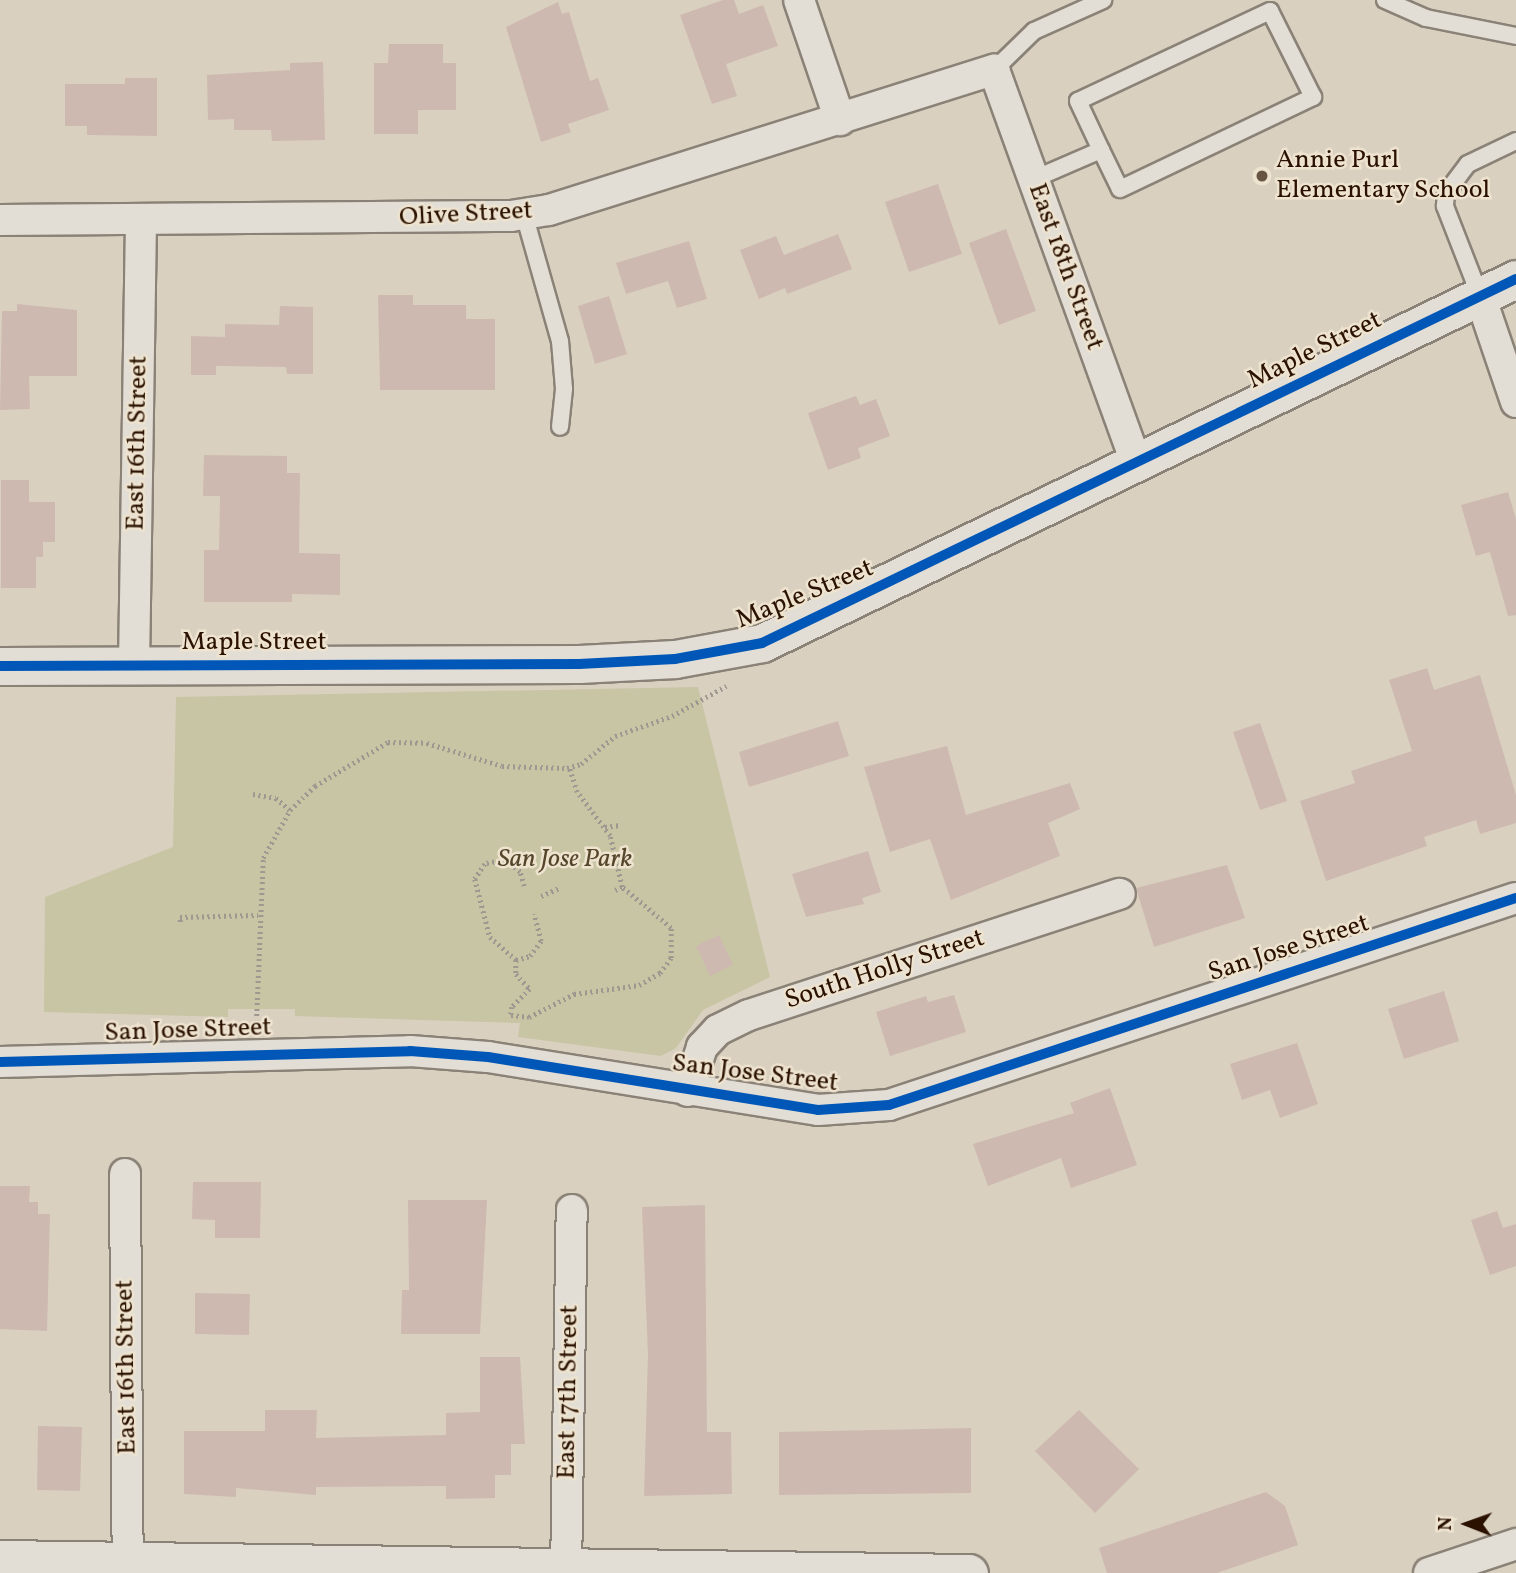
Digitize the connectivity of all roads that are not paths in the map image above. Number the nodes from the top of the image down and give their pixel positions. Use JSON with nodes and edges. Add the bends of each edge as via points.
{"nodes":[{"id":1,"x":799,"y":0,"type":"edge"},
{"id":2,"x":1103,"y":0,"type":"edge"},
{"id":3,"x":1385,"y":0,"type":"edge"},
{"id":4,"x":1516,"y":36,"type":"edge"},
{"id":5,"x":994,"y":70,"type":"junction"},
{"id":6,"x":840,"y":120,"type":"junction"},
{"id":7,"x":1516,"y":141,"type":"edge"},
{"id":8,"x":1101,"y":150,"type":"junction"},
{"id":9,"x":1034,"y":179,"type":"junction"},
{"id":10,"x":524,"y":214,"type":"junction"},
{"id":11,"x":0,"y":220,"type":"edge"},
{"id":12,"x":141,"y":220,"type":"junction"},
{"id":13,"x":1516,"y":279,"type":"edge"},
{"id":14,"x":1480,"y":296,"type":"junction"},
{"id":15,"x":1516,"y":402,"type":"edge"},
{"id":16,"x":560,"y":427,"type":"dead end"},
{"id":17,"x":1136,"y":463,"type":"junction"},
{"id":18,"x":0,"y":666,"type":"edge"},
{"id":19,"x":134,"y":666,"type":"junction"},
{"id":20,"x":1120,"y":894,"type":"dead end"},
{"id":21,"x":1516,"y":898,"type":"edge"},
{"id":22,"x":0,"y":1062,"type":"edge"},
{"id":23,"x":688,"y":1091,"type":"junction"},
{"id":24,"x":125,"y":1174,"type":"dead end"},
{"id":25,"x":572,"y":1210,"type":"dead end"},
{"id":26,"x":1516,"y":1544,"type":"edge"},
{"id":27,"x":0,"y":1559,"type":"edge"},
{"id":28,"x":129,"y":1567,"type":"edge"},
{"id":29,"x":566,"y":1570,"type":"edge"},
{"id":30,"x":969,"y":1573,"type":"edge"},
{"id":31,"x":1429,"y":1573,"type":"edge"}],
"edges":[{"from":1,"to":6,"type":"street"},
{"from":2,"to":5,"type":"lane","via":[[1034,31]]},
{"from":3,"to":4,"type":"lane","via":[[1426,18]]},
{"from":5,"to":6,"type":"street","name":"Olive Street"},
{"from":5,"to":9,"type":"street","name":"East 18th Street"},
{"from":6,"to":10,"type":"street","name":"Olive Street"},
{"from":7,"to":14,"type":"lane","via":[[1468,164],[1446,193],[1445,206]]},
{"from":8,"to":8,"type":"lane","via":[[1119,189],[1313,97],[1270,11],[1078,101]]},
{"from":8,"to":9,"type":"lane"},
{"from":9,"to":17,"type":"street","name":"East 18th Street"},
{"from":10,"to":12,"type":"street","name":"Olive Street"},
{"from":10,"to":16,"type":"lane","via":[[560,341],[564,389]]},
{"from":11,"to":12,"type":"street","name":"Olive Street"},
{"from":12,"to":19,"type":"street","name":"East 16th Street"},
{"from":13,"to":14,"type":"street","name":"Maple Street"},
{"from":14,"to":15,"type":"street"},
{"from":14,"to":17,"type":"street","name":"Maple Street"},
{"from":17,"to":19,"type":"street","name":"Maple Street","via":[[762,643],[675,659],[579,664]]},
{"from":18,"to":19,"type":"street","name":"Maple Street"},
{"from":20,"to":23,"type":"street","name":"South Holly Street","via":[[749,1015],[718,1030],[702,1047]]},
{"from":21,"to":23,"type":"street","name":"San Jose Street","via":[[889,1105],[818,1111]]},
{"from":22,"to":23,"type":"street","name":"San Jose Street","via":[[256,1052],[488,1057]]},
{"from":24,"to":28,"type":"street","name":"East 16th Street"},
{"from":25,"to":29,"type":"street","name":"East 17th Street"},
{"from":26,"to":31,"type":"street"},
{"from":27,"to":28,"type":"street"},
{"from":28,"to":29,"type":"street"},
{"from":29,"to":30,"type":"street"}]}
